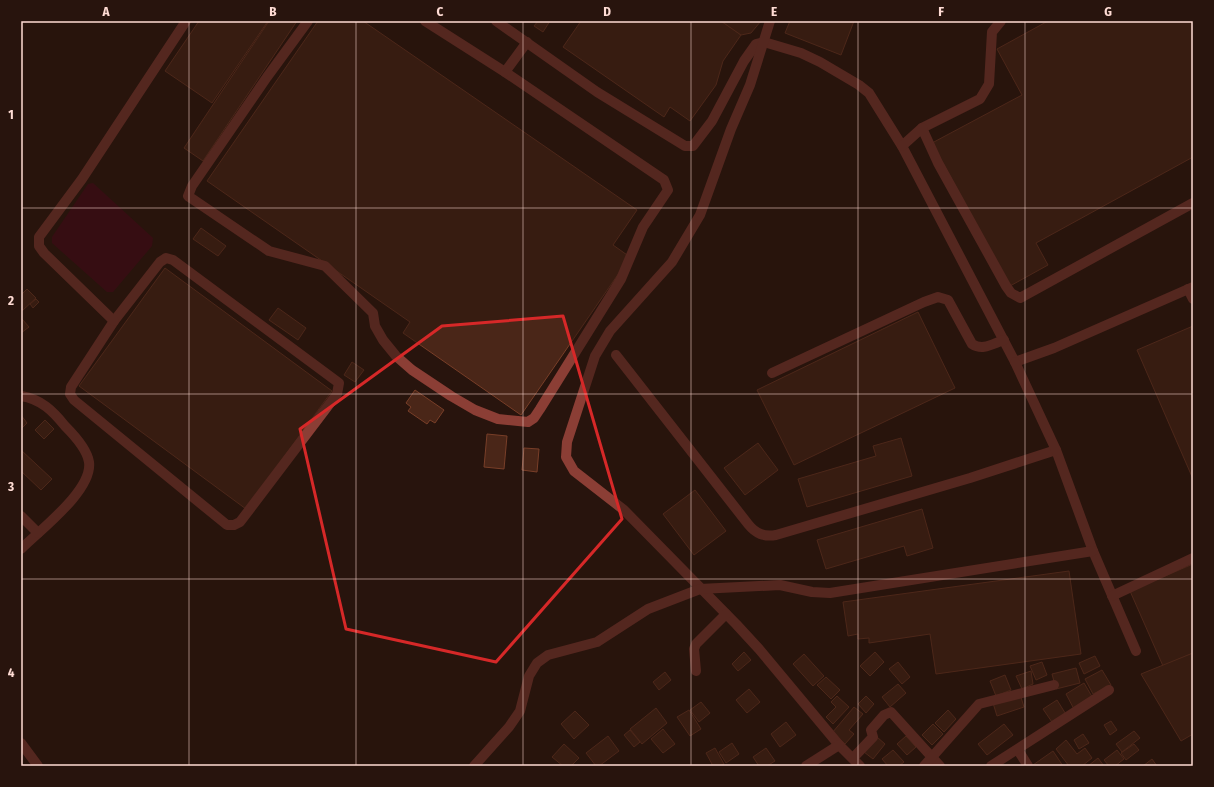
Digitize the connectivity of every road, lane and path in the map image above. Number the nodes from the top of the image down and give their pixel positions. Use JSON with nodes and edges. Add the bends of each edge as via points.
{"nodes":[{"id":1,"x":186,"y":21,"type":"edge"},
{"id":2,"x":308,"y":21,"type":"edge"},
{"id":3,"x":425,"y":21,"type":"edge"},
{"id":4,"x":496,"y":21,"type":"edge"},
{"id":5,"x":770,"y":21,"type":"edge"},
{"id":6,"x":1001,"y":21,"type":"edge"},
{"id":7,"x":527,"y":42,"type":"junction"},
{"id":8,"x":764,"y":42,"type":"junction"},
{"id":9,"x":505,"y":72,"type":"junction"},
{"id":10,"x":922,"y":128,"type":"junction"},
{"id":11,"x":902,"y":146,"type":"junction"},
{"id":12,"x":1193,"y":203,"type":"edge"},
{"id":13,"x":1191,"y":288,"type":"edge"},
{"id":14,"x":1193,"y":299,"type":"edge"},
{"id":15,"x":114,"y":321,"type":"junction"},
{"id":16,"x":1004,"y":340,"type":"junction"},
{"id":17,"x":616,"y":355,"type":"dead end"},
{"id":18,"x":1015,"y":362,"type":"junction"},
{"id":19,"x":772,"y":373,"type":"dead end"},
{"id":20,"x":21,"y":396,"type":"edge"},
{"id":21,"x":1056,"y":450,"type":"junction"},
{"id":22,"x":21,"y":516,"type":"edge"},
{"id":23,"x":38,"y":533,"type":"junction"},
{"id":24,"x":21,"y":549,"type":"edge"},
{"id":25,"x":1093,"y":551,"type":"junction"},
{"id":26,"x":1193,"y":558,"type":"edge"},
{"id":27,"x":700,"y":590,"type":"junction"},
{"id":28,"x":1112,"y":596,"type":"junction"},
{"id":29,"x":726,"y":614,"type":"junction"},
{"id":30,"x":1136,"y":652,"type":"dead end"},
{"id":31,"x":696,"y":671,"type":"dead end"},
{"id":32,"x":1054,"y":685,"type":"dead end"},
{"id":33,"x":1110,"y":690,"type":"dead end"},
{"id":34,"x":21,"y":743,"type":"edge"},
{"id":35,"x":838,"y":745,"type":"junction"},
{"id":36,"x":1018,"y":750,"type":"junction"},
{"id":37,"x":932,"y":755,"type":"junction"},
{"id":38,"x":853,"y":758,"type":"junction"},
{"id":39,"x":38,"y":766,"type":"edge"},
{"id":40,"x":474,"y":766,"type":"edge"},
{"id":41,"x":806,"y":766,"type":"edge"},
{"id":42,"x":860,"y":766,"type":"edge"},
{"id":43,"x":924,"y":766,"type":"edge"},
{"id":44,"x":940,"y":766,"type":"edge"},
{"id":45,"x":991,"y":766,"type":"edge"},
{"id":46,"x":1028,"y":766,"type":"edge"}],
"edges":[{"from":1,"to":15,"type":"street","via":[[82,179],[38,237],[39,246],[44,253]]},
{"from":2,"to":9,"type":"street","via":[[192,186],[188,196],[268,251],[325,266],[373,313],[375,326],[396,356],[451,396],[475,410],[498,419],[528,422],[534,418],[621,279],[643,227],[668,190],[664,180]]},
{"from":3,"to":9,"type":"street"},
{"from":4,"to":7,"type":"street"},
{"from":5,"to":8,"type":"street"},
{"from":6,"to":10,"type":"street","via":[[992,32],[989,84],[980,99]]},
{"from":7,"to":8,"type":"street","via":[[611,100],[685,146],[693,146],[712,121],[748,54],[756,44]]},
{"from":7,"to":9,"type":"street"},
{"from":8,"to":11,"type":"street","via":[[801,53],[859,85],[869,93]]},
{"from":8,"to":27,"type":"street","via":[[700,215],[672,262],[610,331],[595,356],[566,451],[566,457],[574,471],[624,510]]},
{"from":10,"to":11,"type":"street"},
{"from":10,"to":12,"type":"street","via":[[938,163],[1006,286],[1011,293],[1020,298]]},
{"from":11,"to":16,"type":"street"},
{"from":13,"to":14,"type":"street"},
{"from":13,"to":18,"type":"street","via":[[1054,348]]},
{"from":15,"to":15,"type":"street","via":[[71,387],[70,394],[74,400],[227,525],[234,526],[240,522],[337,394],[340,383],[173,260],[166,258],[160,262]]},
{"from":16,"to":18,"type":"street"},
{"from":16,"to":19,"type":"street","via":[[982,348],[972,344],[948,300],[938,297]]},
{"from":17,"to":21,"type":"street","via":[[748,524],[761,534],[776,535]]},
{"from":18,"to":21,"type":"street"},
{"from":20,"to":23,"type":"street","via":[[39,400],[56,415],[77,440],[89,462],[85,483]]},
{"from":21,"to":25,"type":"street"},
{"from":22,"to":23,"type":"street"},
{"from":23,"to":24,"type":"street"},
{"from":25,"to":27,"type":"street","via":[[830,593],[780,585]]},
{"from":25,"to":28,"type":"street"},
{"from":26,"to":28,"type":"street"},
{"from":27,"to":29,"type":"street"},
{"from":27,"to":40,"type":"street","via":[[648,609],[597,642],[548,655],[537,664],[529,676],[520,711]]},
{"from":28,"to":30,"type":"street"},
{"from":29,"to":31,"type":"street","via":[[696,644]]},
{"from":29,"to":35,"type":"street","via":[[759,649]]},
{"from":32,"to":37,"type":"street","via":[[979,704]]},
{"from":33,"to":36,"type":"street"},
{"from":34,"to":39,"type":"street"},
{"from":35,"to":38,"type":"street"},
{"from":35,"to":41,"type":"street"},
{"from":36,"to":45,"type":"street"},
{"from":36,"to":46,"type":"street"},
{"from":37,"to":38,"type":"street","via":[[891,712],[884,715],[871,730],[873,737]]},
{"from":37,"to":43,"type":"street"},
{"from":37,"to":44,"type":"street"},
{"from":38,"to":42,"type":"street"}]}
